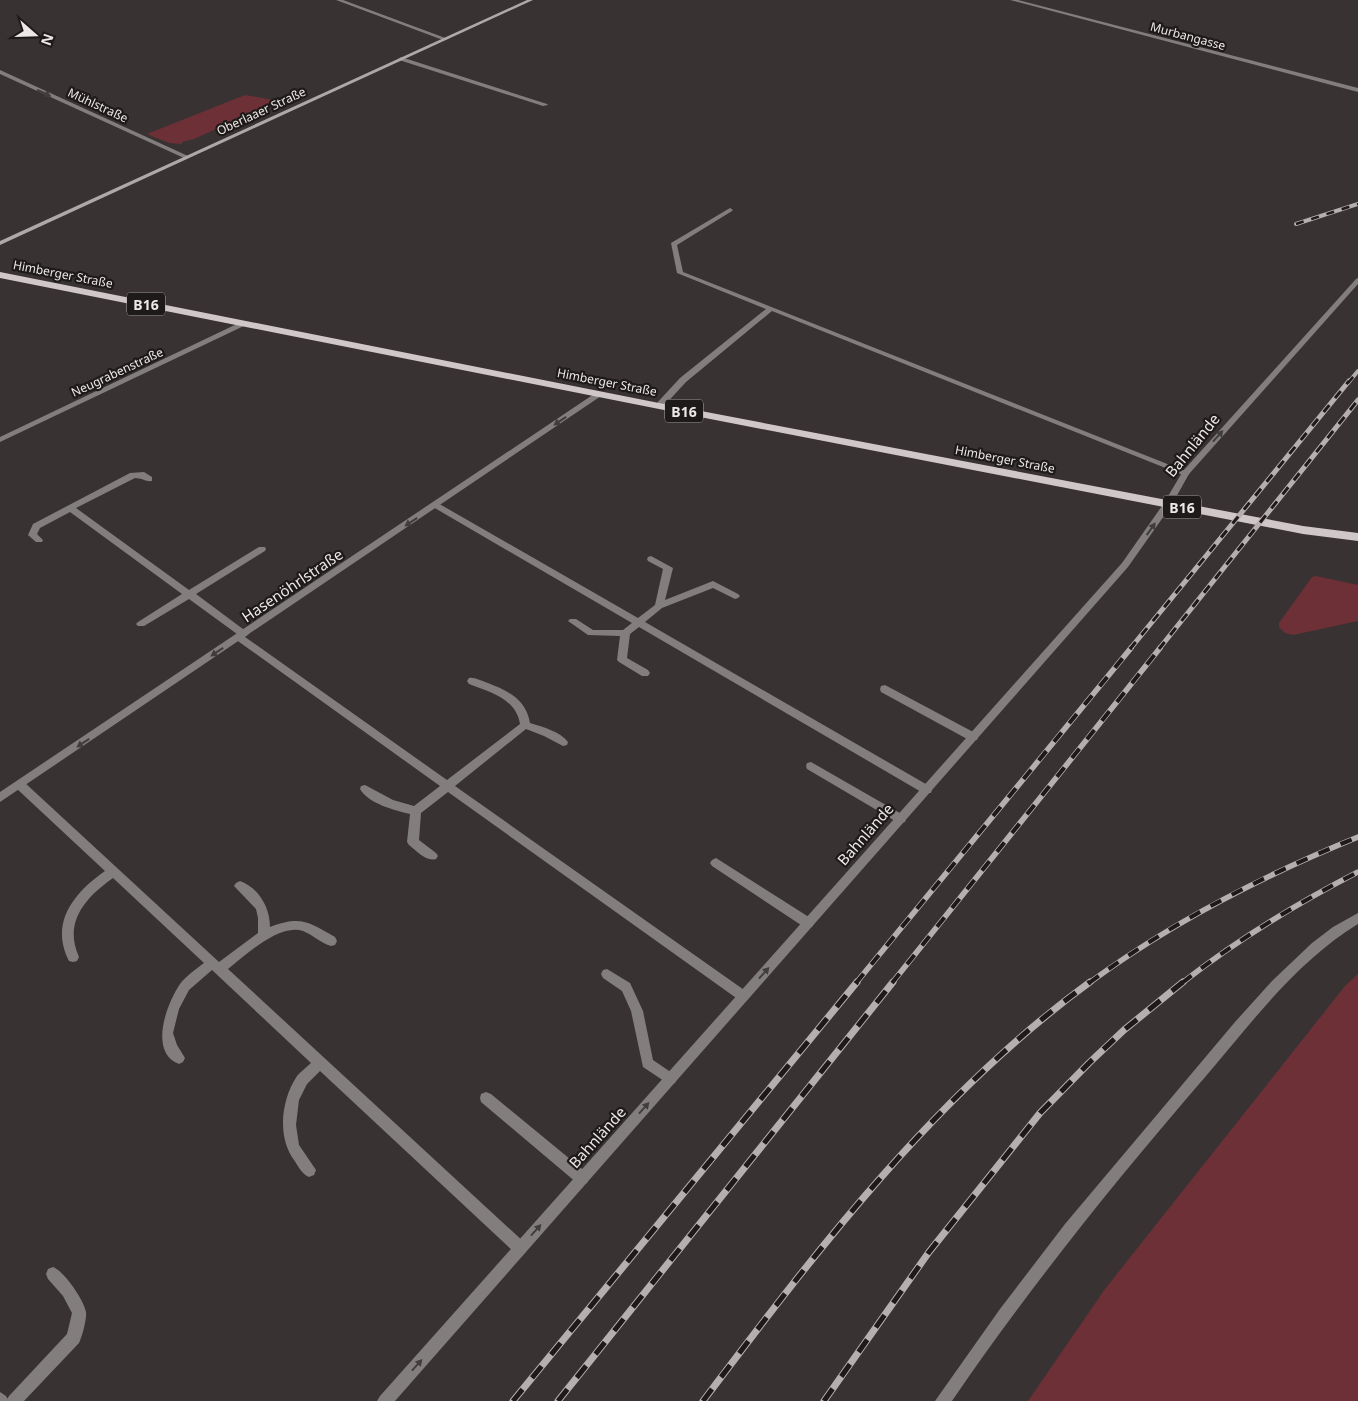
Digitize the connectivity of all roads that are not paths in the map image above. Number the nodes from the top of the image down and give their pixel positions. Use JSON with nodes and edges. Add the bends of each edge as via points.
{"nodes":[{"id":1,"x":338,"y":0,"type":"edge"},
{"id":2,"x":531,"y":0,"type":"edge"},
{"id":3,"x":1012,"y":0,"type":"edge"},
{"id":4,"x":445,"y":39,"type":"junction"},
{"id":5,"x":401,"y":59,"type":"junction"},
{"id":6,"x":0,"y":72,"type":"edge"},
{"id":7,"x":1358,"y":90,"type":"edge"},
{"id":8,"x":545,"y":105,"type":"dead end"},
{"id":9,"x":186,"y":157,"type":"junction"},
{"id":10,"x":730,"y":210,"type":"dead end"},
{"id":11,"x":0,"y":243,"type":"edge"},
{"id":12,"x":0,"y":275,"type":"edge"},
{"id":13,"x":1358,"y":280,"type":"edge"},
{"id":14,"x":771,"y":308,"type":"junction"},
{"id":15,"x":244,"y":324,"type":"junction"},
{"id":16,"x":600,"y":394,"type":"junction"},
{"id":17,"x":659,"y":406,"type":"junction"},
{"id":18,"x":0,"y":440,"type":"edge"},
{"id":19,"x":1186,"y":473,"type":"junction"},
{"id":20,"x":149,"y":479,"type":"dead end"},
{"id":21,"x":1168,"y":504,"type":"junction"},
{"id":22,"x":436,"y":505,"type":"junction"},
{"id":23,"x":70,"y":508,"type":"junction"},
{"id":24,"x":1358,"y":537,"type":"edge"},
{"id":25,"x":39,"y":540,"type":"dead end"},
{"id":26,"x":262,"y":549,"type":"dead end"},
{"id":27,"x":651,"y":558,"type":"dead end"},
{"id":28,"x":187,"y":594,"type":"junction"},
{"id":29,"x":735,"y":596,"type":"dead end"},
{"id":30,"x":659,"y":606,"type":"junction"},
{"id":31,"x":573,"y":621,"type":"dead end"},
{"id":32,"x":637,"y":622,"type":"junction"},
{"id":33,"x":141,"y":624,"type":"dead end"},
{"id":34,"x":625,"y":632,"type":"junction"},
{"id":35,"x":241,"y":636,"type":"junction"},
{"id":36,"x":645,"y":674,"type":"dead end"},
{"id":37,"x":472,"y":681,"type":"dead end"},
{"id":38,"x":885,"y":689,"type":"dead end"},
{"id":39,"x":525,"y":725,"type":"junction"},
{"id":40,"x":973,"y":737,"type":"junction"},
{"id":41,"x":563,"y":742,"type":"dead end"},
{"id":42,"x":810,"y":766,"type":"dead end"},
{"id":43,"x":20,"y":785,"type":"junction"},
{"id":44,"x":448,"y":786,"type":"junction"},
{"id":45,"x":365,"y":789,"type":"dead end"},
{"id":46,"x":927,"y":790,"type":"junction"},
{"id":47,"x":0,"y":798,"type":"edge"},
{"id":48,"x":416,"y":811,"type":"junction"},
{"id":49,"x":901,"y":819,"type":"junction"},
{"id":50,"x":432,"y":856,"type":"dead end"},
{"id":51,"x":716,"y":863,"type":"dead end"},
{"id":52,"x":114,"y":871,"type":"junction"},
{"id":53,"x":240,"y":886,"type":"dead end"},
{"id":54,"x":1358,"y":918,"type":"edge"},
{"id":55,"x":808,"y":923,"type":"junction"},
{"id":56,"x":264,"y":935,"type":"junction"},
{"id":57,"x":330,"y":941,"type":"dead end"},
{"id":58,"x":73,"y":957,"type":"dead end"},
{"id":59,"x":216,"y":966,"type":"junction"},
{"id":60,"x":607,"y":974,"type":"dead end"},
{"id":61,"x":743,"y":996,"type":"junction"},
{"id":62,"x":179,"y":1058,"type":"dead end"},
{"id":63,"x":320,"y":1063,"type":"junction"},
{"id":64,"x":670,"y":1079,"type":"junction"},
{"id":65,"x":486,"y":1098,"type":"dead end"},
{"id":66,"x":309,"y":1170,"type":"dead end"},
{"id":67,"x":582,"y":1178,"type":"junction"},
{"id":68,"x":520,"y":1248,"type":"junction"},
{"id":69,"x":53,"y":1274,"type":"dead end"},
{"id":70,"x":14,"y":1401,"type":"edge"},
{"id":71,"x":385,"y":1401,"type":"edge"},
{"id":72,"x":943,"y":1401,"type":"edge"}],
"edges":[{"from":1,"to":4,"type":"street"},
{"from":2,"to":4,"type":"main road","name":"Oberlaaer Straße"},
{"from":3,"to":7,"type":"street","name":"Murbangasse"},
{"from":4,"to":5,"type":"main road","name":"Oberlaaer Straße"},
{"from":5,"to":8,"type":"street"},
{"from":5,"to":9,"type":"main road","name":"Oberlaaer Straße"},
{"from":6,"to":9,"type":"street","name":"Mühlstraße","one_way":true},
{"from":9,"to":11,"type":"main road","name":"Oberlaaer Straße"},
{"from":10,"to":14,"type":"street","via":[[673,244],[680,273]]},
{"from":12,"to":15,"type":"main road","name":"Himberger Straße","number":"B16"},
{"from":19,"to":13,"type":"street","name":"Bahnlände","one_way":true},
{"from":14,"to":17,"type":"street","via":[[683,380]]},
{"from":14,"to":19,"type":"street"},
{"from":15,"to":16,"type":"main road","name":"Himberger Straße","number":"B16"},
{"from":15,"to":18,"type":"street","name":"Neugrabenstraße"},
{"from":16,"to":17,"type":"main road","name":"Himberger Straße","number":"B16"},
{"from":16,"to":22,"type":"street","name":"Hasenöhrlstraße","one_way":true},
{"from":17,"to":21,"type":"main road","name":"Himberger Straße","number":"B16"},
{"from":19,"to":21,"type":"street","name":"Bahnlände"},
{"from":20,"to":23,"type":"street","via":[[144,475],[133,475]]},
{"from":21,"to":24,"type":"main road","name":"Himberger Straße","number":"B16","via":[[1303,530]]},
{"from":40,"to":21,"type":"street","name":"Bahnlände","one_way":true,"via":[[1125,565]]},
{"from":22,"to":32,"type":"street"},
{"from":22,"to":35,"type":"street","name":"Hasenöhrlstraße","one_way":true},
{"from":23,"to":25,"type":"street","via":[[36,526],[32,534]]},
{"from":23,"to":28,"type":"street"},
{"from":26,"to":28,"type":"street"},
{"from":27,"to":30,"type":"street","via":[[668,568]]},
{"from":28,"to":33,"type":"street"},
{"from":28,"to":35,"type":"street"},
{"from":29,"to":30,"type":"street","via":[[713,584]]},
{"from":30,"to":32,"type":"street"},
{"from":31,"to":34,"type":"street","via":[[591,633]]},
{"from":32,"to":34,"type":"street"},
{"from":32,"to":46,"type":"street"},
{"from":34,"to":36,"type":"street","via":[[622,660]]},
{"from":35,"to":43,"type":"street","name":"Hasenöhrlstraße","one_way":true},
{"from":35,"to":44,"type":"street"},
{"from":37,"to":39,"type":"street","via":[[515,700],[525,714]]},
{"from":38,"to":40,"type":"street"},
{"from":39,"to":41,"type":"street"},
{"from":39,"to":44,"type":"street"},
{"from":40,"to":46,"type":"street","name":"Bahnlände"},
{"from":42,"to":49,"type":"street"},
{"from":43,"to":47,"type":"street","name":"Hasenöhrlstraße"},
{"from":43,"to":52,"type":"street"},
{"from":44,"to":48,"type":"street"},
{"from":44,"to":61,"type":"street"},
{"from":45,"to":48,"type":"street","via":[[378,799]]},
{"from":46,"to":49,"type":"street","name":"Bahnlände"},
{"from":48,"to":50,"type":"street","via":[[413,842]]},
{"from":49,"to":55,"type":"street","name":"Bahnlände"},
{"from":51,"to":55,"type":"street"},
{"from":52,"to":58,"type":"street","via":[[87,890],[76,904],[68,923],[69,951]]},
{"from":52,"to":59,"type":"street"},
{"from":53,"to":56,"type":"street","via":[[256,899],[266,915]]},
{"from":54,"to":72,"type":"street","via":[[1318,946],[1288,974],[1128,1155],[979,1348]]},
{"from":61,"to":55,"type":"street","name":"Bahnlände","one_way":true},
{"from":56,"to":57,"type":"street","via":[[293,925],[314,931]]},
{"from":56,"to":59,"type":"street"},
{"from":59,"to":62,"type":"street","via":[[185,986],[173,1008],[167,1033],[171,1048]]},
{"from":59,"to":63,"type":"street"},
{"from":60,"to":64,"type":"street","via":[[626,987],[637,1011],[647,1063]]},
{"from":61,"to":64,"type":"street","name":"Bahnlände"},
{"from":63,"to":66,"type":"street","via":[[302,1080],[293,1100],[289,1125],[293,1148]]},
{"from":63,"to":68,"type":"street"},
{"from":67,"to":64,"type":"street","name":"Bahnlände","one_way":true},
{"from":65,"to":67,"type":"street"},
{"from":68,"to":67,"type":"street","name":"Bahnlände","one_way":true},
{"from":71,"to":68,"type":"street","name":"Bahnlände","one_way":true},
{"from":69,"to":70,"type":"street","via":[[68,1291],[79,1312],[74,1338]]}]}
